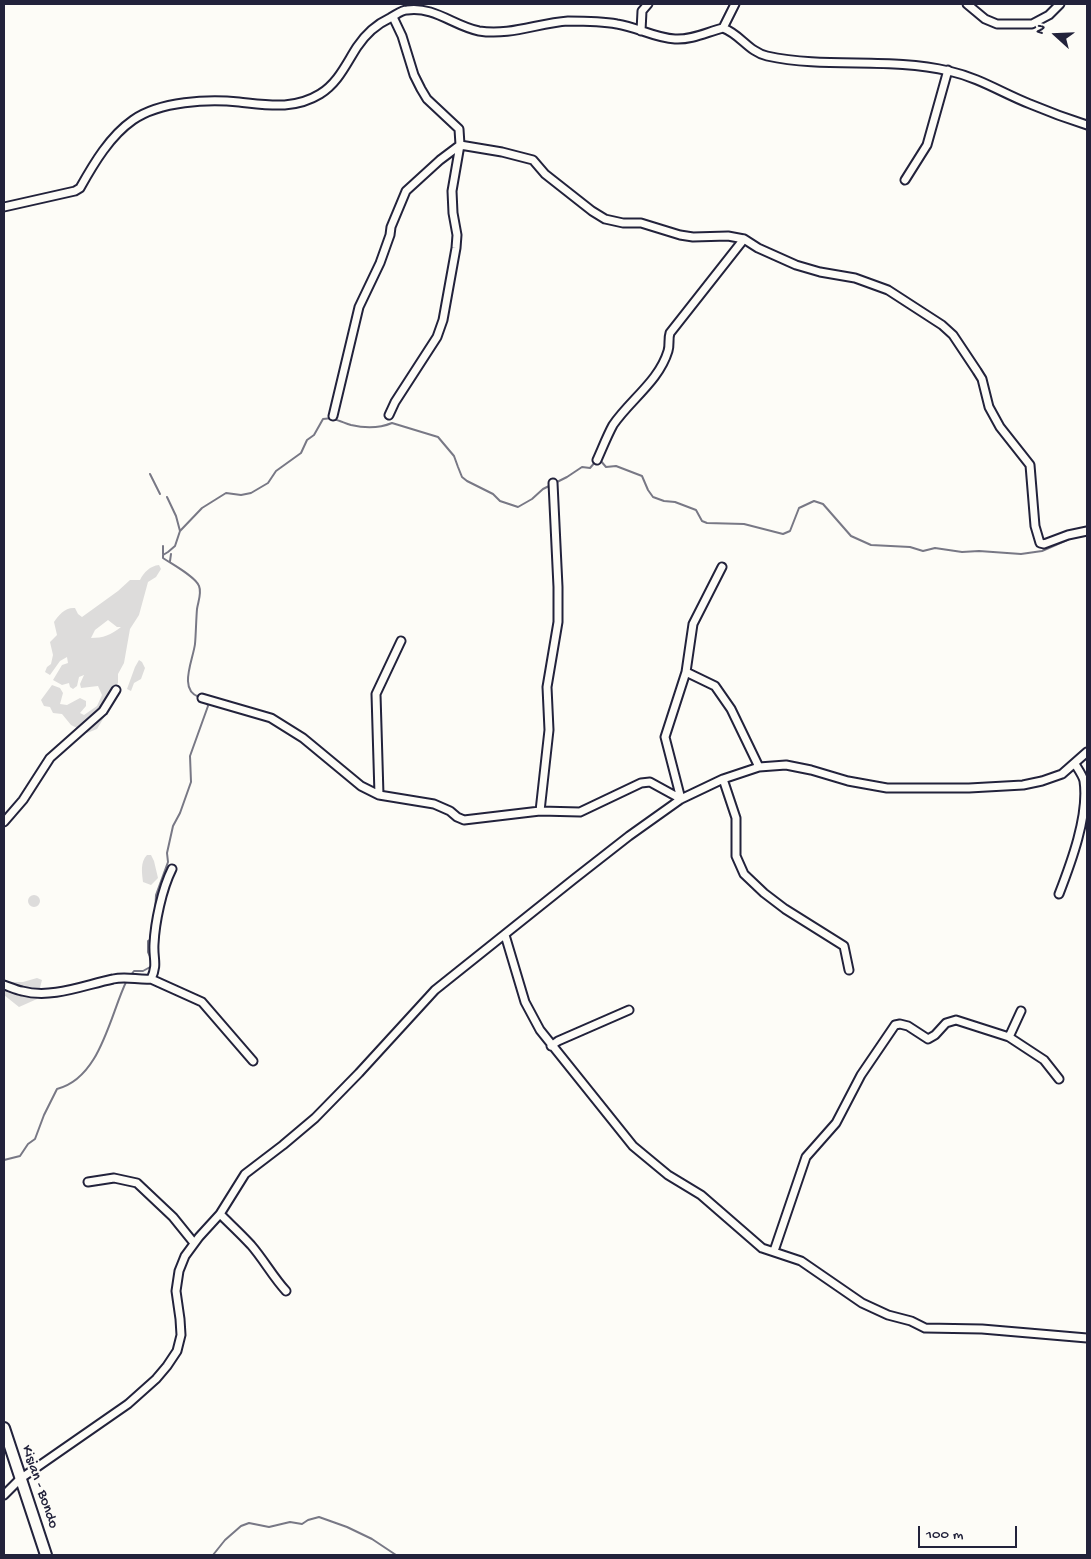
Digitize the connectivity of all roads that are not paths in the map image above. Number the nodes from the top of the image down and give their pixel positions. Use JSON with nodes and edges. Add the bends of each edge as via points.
{"nodes":[{"id":1,"x":648,"y":4,"type":"edge"},
{"id":2,"x":735,"y":4,"type":"edge"},
{"id":3,"x":967,"y":4,"type":"edge"},
{"id":4,"x":1060,"y":4,"type":"edge"},
{"id":5,"x":393,"y":17,"type":"junction"},
{"id":6,"x":723,"y":28,"type":"junction"},
{"id":7,"x":642,"y":31,"type":"junction"},
{"id":8,"x":948,"y":70,"type":"junction"},
{"id":9,"x":1087,"y":125,"type":"edge"},
{"id":10,"x":460,"y":146,"type":"junction"},
{"id":11,"x":905,"y":180,"type":"dead end"},
{"id":12,"x":4,"y":207,"type":"edge"},
{"id":13,"x":744,"y":238,"type":"junction"},
{"id":14,"x":333,"y":416,"type":"dead end"},
{"id":15,"x":389,"y":416,"type":"dead end"},
{"id":16,"x":597,"y":460,"type":"dead end"},
{"id":17,"x":552,"y":483,"type":"dead end"},
{"id":18,"x":1087,"y":531,"type":"edge"},
{"id":19,"x":722,"y":567,"type":"dead end"},
{"id":20,"x":402,"y":641,"type":"dead end"},
{"id":21,"x":686,"y":672,"type":"junction"},
{"id":22,"x":116,"y":690,"type":"dead end"},
{"id":23,"x":202,"y":698,"type":"dead end"},
{"id":24,"x":1087,"y":752,"type":"edge"},
{"id":25,"x":1076,"y":764,"type":"junction"},
{"id":26,"x":759,"y":767,"type":"junction"},
{"id":27,"x":723,"y":779,"type":"junction"},
{"id":28,"x":379,"y":795,"type":"junction"},
{"id":29,"x":681,"y":798,"type":"junction"},
{"id":30,"x":540,"y":811,"type":"junction"},
{"id":31,"x":4,"y":822,"type":"edge"},
{"id":32,"x":172,"y":869,"type":"dead end"},
{"id":33,"x":1059,"y":894,"type":"dead end"},
{"id":34,"x":505,"y":935,"type":"junction"},
{"id":35,"x":849,"y":970,"type":"dead end"},
{"id":36,"x":151,"y":979,"type":"junction"},
{"id":37,"x":4,"y":985,"type":"edge"},
{"id":38,"x":629,"y":1010,"type":"dead end"},
{"id":39,"x":1021,"y":1011,"type":"dead end"},
{"id":40,"x":1009,"y":1037,"type":"junction"},
{"id":41,"x":552,"y":1046,"type":"junction"},
{"id":42,"x":253,"y":1061,"type":"dead end"},
{"id":43,"x":1059,"y":1079,"type":"dead end"},
{"id":44,"x":88,"y":1182,"type":"dead end"},
{"id":45,"x":220,"y":1214,"type":"junction"},
{"id":46,"x":194,"y":1243,"type":"junction"},
{"id":47,"x":774,"y":1251,"type":"junction"},
{"id":48,"x":286,"y":1291,"type":"dead end"},
{"id":49,"x":1087,"y":1338,"type":"edge"},
{"id":50,"x":4,"y":1428,"type":"edge"},
{"id":51,"x":20,"y":1479,"type":"junction"},
{"id":52,"x":4,"y":1495,"type":"edge"},
{"id":53,"x":46,"y":1555,"type":"edge"}],
"edges":[{"from":1,"to":7,"type":"street","via":[[642,11]]},
{"from":2,"to":6,"type":"street"},
{"from":3,"to":4,"type":"street","via":[[997,24],[1032,24],[1049,15]]},
{"from":5,"to":7,"type":"street","via":[[405,10],[420,10],[488,32],[574,21],[618,24]]},
{"from":5,"to":10,"type":"street","via":[[420,89],[459,129]]},
{"from":5,"to":12,"type":"street","via":[[369,33],[347,66],[320,94],[300,103],[273,106],[201,101],[147,112],[119,131],[80,188]]},
{"from":6,"to":7,"type":"street","via":[[678,39]]},
{"from":6,"to":8,"type":"street","via":[[766,56]]},
{"from":8,"to":9,"type":"street","via":[[981,80],[1030,104]]},
{"from":8,"to":11,"type":"street","via":[[928,145]]},
{"from":10,"to":13,"type":"street","via":[[533,160],[545,174],[605,219],[641,223],[694,237]]},
{"from":10,"to":14,"type":"street","via":[[406,191],[360,307]]},
{"from":10,"to":15,"type":"street","via":[[452,192],[456,248],[443,320],[437,337]]},
{"from":13,"to":16,"type":"street","via":[[670,333],[668,352],[660,368],[613,426]]},
{"from":13,"to":18,"type":"street","via":[[796,265],[855,278],[888,290],[942,325],[953,335],[982,379],[989,407],[1000,428],[1030,465],[1039,542],[1044,544]]},
{"from":17,"to":30,"type":"street","via":[[558,622],[547,687],[549,730]]},
{"from":19,"to":21,"type":"street","via":[[694,624]]},
{"from":20,"to":28,"type":"street","via":[[376,694]]},
{"from":21,"to":26,"type":"street","via":[[715,686],[731,709]]},
{"from":21,"to":29,"type":"street","via":[[666,737]]},
{"from":22,"to":31,"type":"street","via":[[103,712],[50,758],[23,800]]},
{"from":23,"to":28,"type":"street","via":[[271,718],[303,738],[361,786]]},
{"from":24,"to":25,"type":"street"},
{"from":25,"to":26,"type":"street","via":[[1062,774],[1042,781],[969,788],[887,788],[786,765]]},
{"from":25,"to":33,"type":"street","via":[[1084,780],[1084,808],[1072,862]]},
{"from":26,"to":27,"type":"street"},
{"from":27,"to":29,"type":"street"},
{"from":27,"to":35,"type":"street","via":[[736,818],[736,856],[744,874],[785,909],[844,946]]},
{"from":28,"to":30,"type":"street","via":[[434,804],[464,820]]},
{"from":29,"to":30,"type":"street","via":[[650,782],[580,812]]},
{"from":29,"to":34,"type":"street","via":[[615,846]]},
{"from":32,"to":36,"type":"street","via":[[165,882],[156,922],[156,969]]},
{"from":34,"to":41,"type":"street","via":[[525,1002]]},
{"from":34,"to":45,"type":"street","via":[[435,990],[315,1118],[244,1174]]},
{"from":36,"to":37,"type":"street","via":[[114,978],[45,993],[23,992]]},
{"from":36,"to":42,"type":"street","via":[[202,1002]]},
{"from":38,"to":41,"type":"street"},
{"from":39,"to":40,"type":"street"},
{"from":40,"to":43,"type":"street","via":[[1044,1060]]},
{"from":40,"to":47,"type":"street","via":[[956,1020],[946,1023],[935,1036],[928,1038],[908,1026],[895,1026],[861,1075],[836,1123],[806,1156]]},
{"from":41,"to":47,"type":"street","via":[[633,1146],[668,1175],[701,1195],[762,1248]]},
{"from":44,"to":46,"type":"street","via":[[114,1178],[137,1183],[173,1217]]},
{"from":45,"to":46,"type":"street"},
{"from":45,"to":48,"type":"street","via":[[250,1244]]},
{"from":46,"to":51,"type":"street","via":[[179,1271],[176,1291],[181,1335],[177,1351],[167,1366],[128,1404]]},
{"from":47,"to":49,"type":"street","via":[[801,1261],[862,1303],[925,1328],[982,1329]]},
{"from":50,"to":51,"type":"highway","name":"Kisian - Bondo"},
{"from":51,"to":52,"type":"street"},
{"from":51,"to":53,"type":"highway","name":"Kisian - Bondo"}]}
